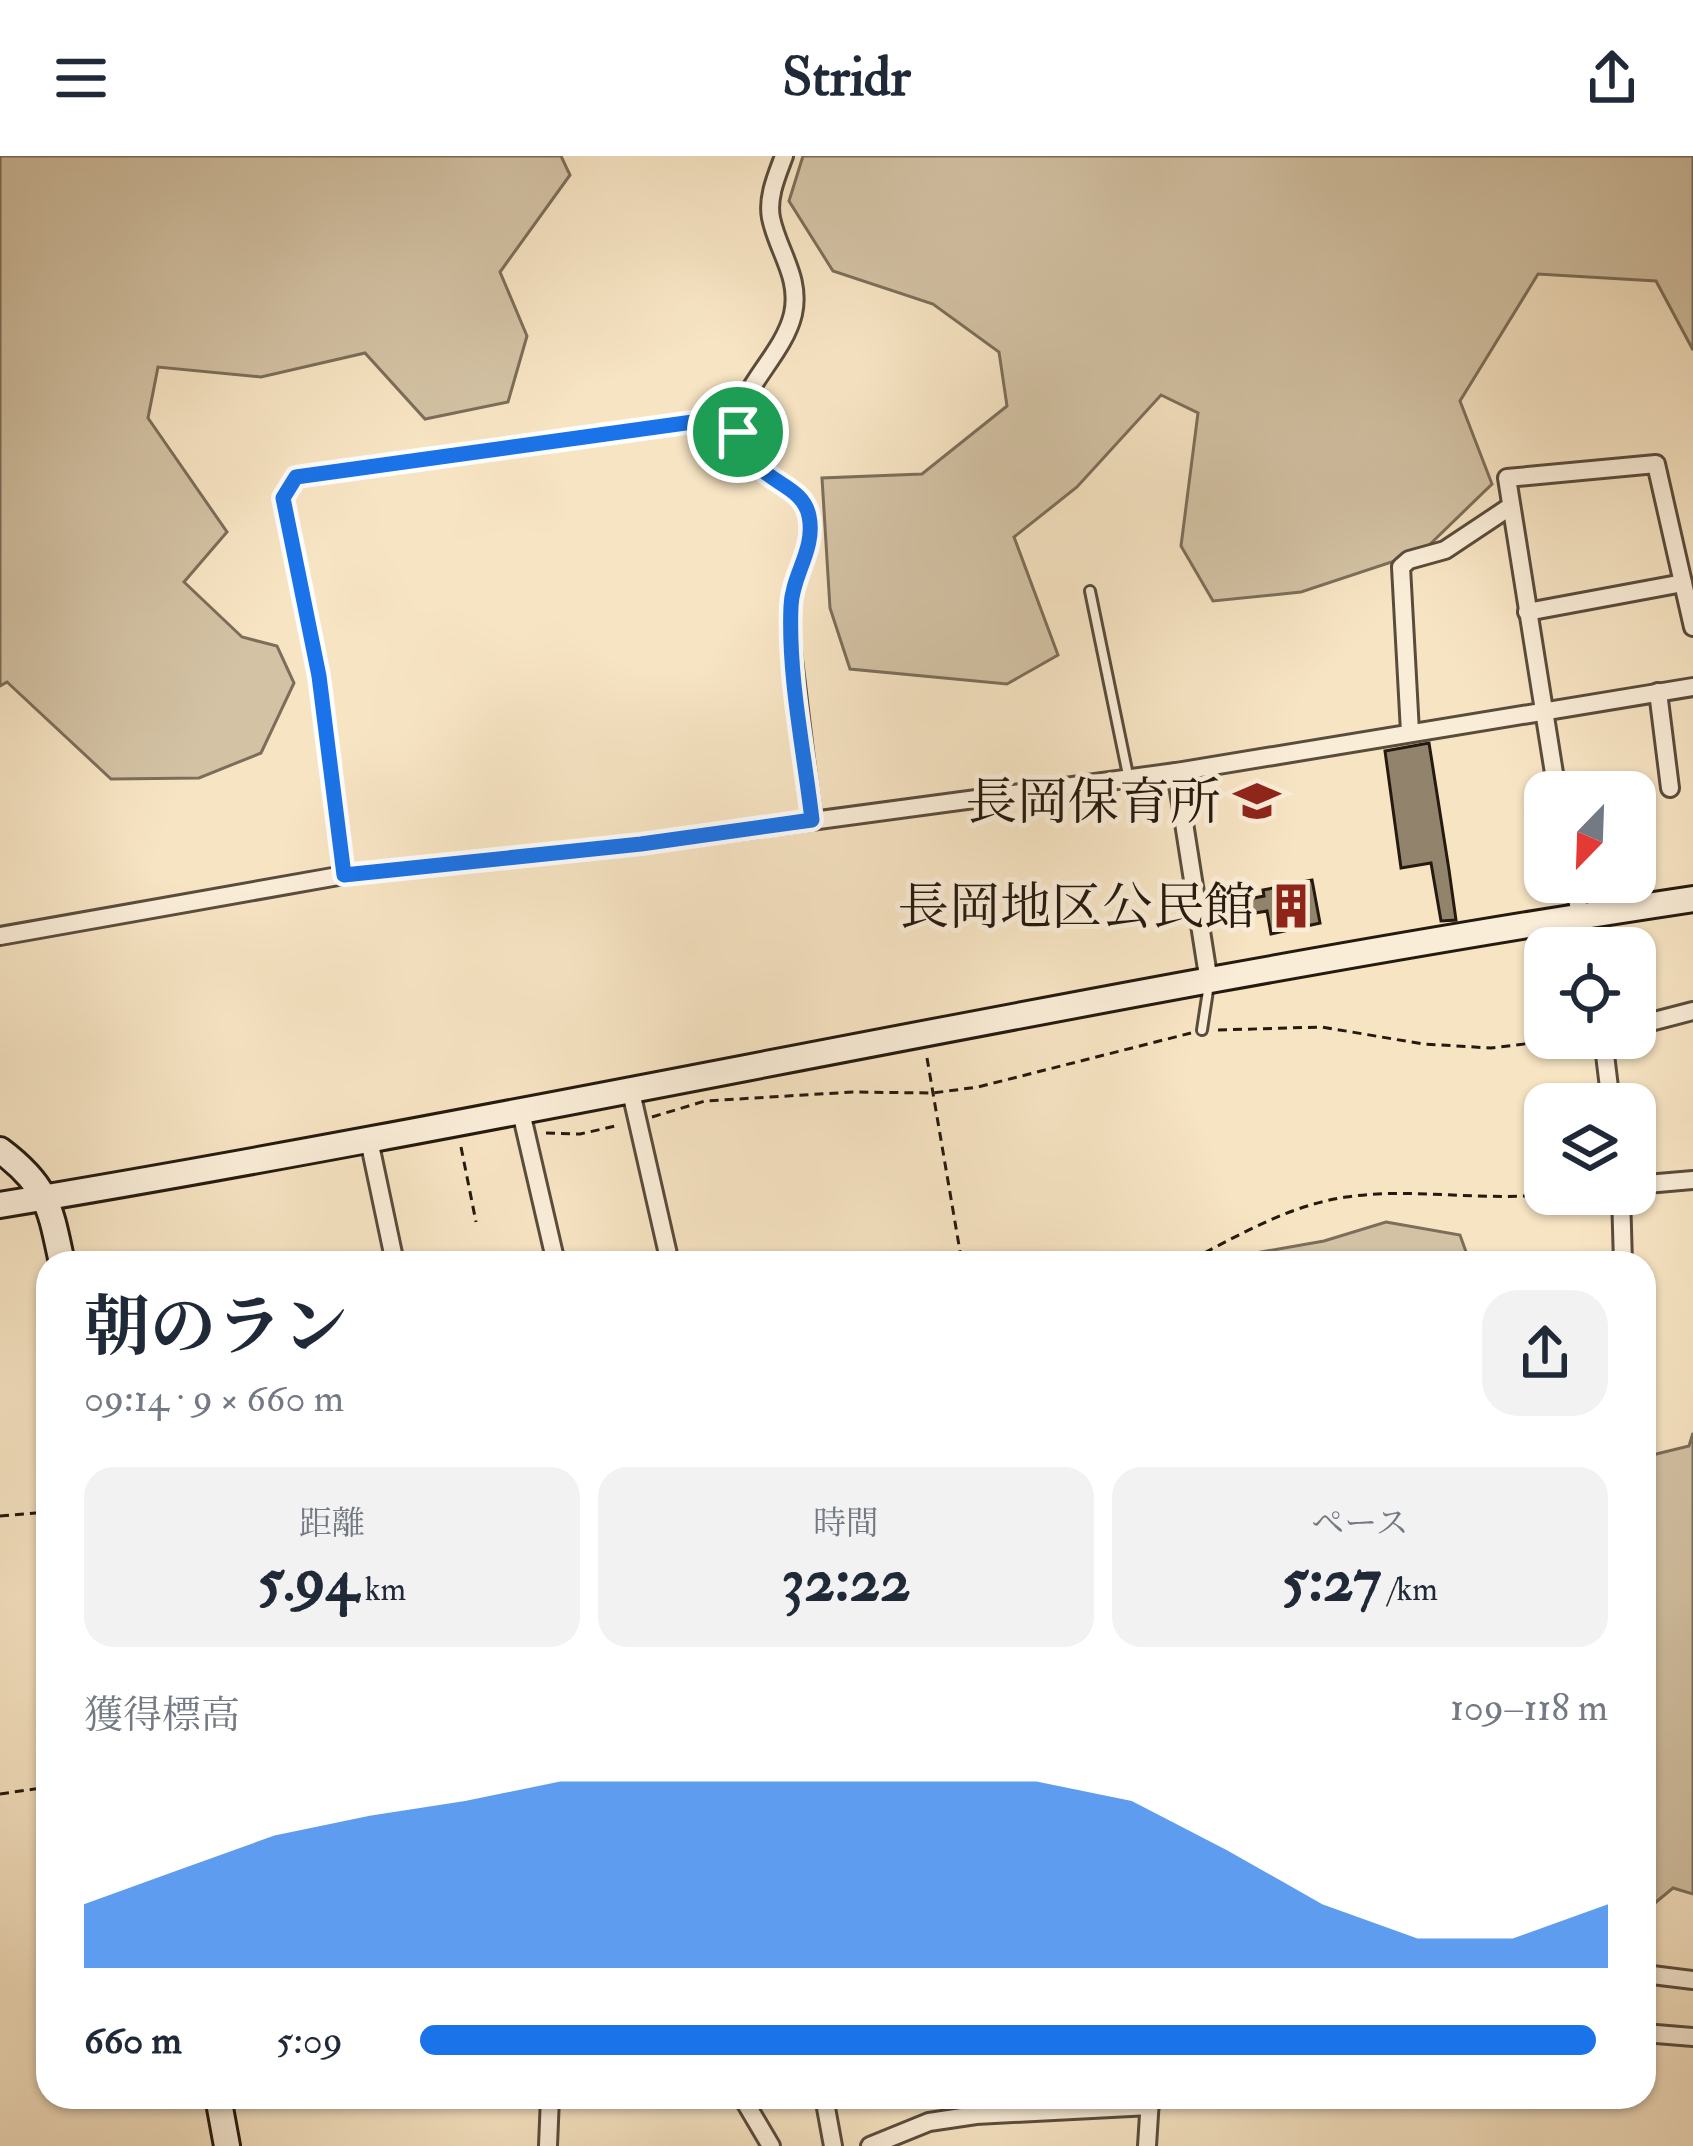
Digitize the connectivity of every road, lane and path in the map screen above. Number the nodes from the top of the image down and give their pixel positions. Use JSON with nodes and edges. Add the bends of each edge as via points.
{"nodes":[{"id":1,"x":784,"y":156,"type":"edge"},
{"id":2,"x":736,"y":416,"type":"junction"},
{"id":3,"x":1511,"y":506,"type":"junction"},
{"id":4,"x":1683,"y":583,"type":"junction"},
{"id":5,"x":1090,"y":591,"type":"dead end"},
{"id":6,"x":1527,"y":612,"type":"junction"},
{"id":7,"x":1693,"y":627,"type":"edge"},
{"id":8,"x":1693,"y":687,"type":"edge"},
{"id":9,"x":1658,"y":692,"type":"junction"},
{"id":10,"x":1541,"y":713,"type":"junction"},
{"id":11,"x":1410,"y":732,"type":"junction"},
{"id":12,"x":1553,"y":771,"type":"edge"},
{"id":13,"x":1175,"y":772,"type":"junction"},
{"id":14,"x":1128,"y":777,"type":"junction"},
{"id":15,"x":1670,"y":788,"type":"dead end"},
{"id":16,"x":812,"y":820,"type":"junction"},
{"id":17,"x":344,"y":875,"type":"junction"},
{"id":18,"x":1693,"y":899,"type":"edge"},
{"id":19,"x":1578,"y":903,"type":"edge"},
{"id":20,"x":1580,"y":916,"type":"junction"},
{"id":21,"x":1582,"y":927,"type":"edge"},
{"id":22,"x":0,"y":936,"type":"edge"},
{"id":23,"x":1209,"y":982,"type":"junction"},
{"id":24,"x":1693,"y":1011,"type":"edge"},
{"id":25,"x":1656,"y":1021,"type":"edge"},
{"id":26,"x":1202,"y":1030,"type":"junction"},
{"id":27,"x":923,"y":1035,"type":"junction"},
{"id":28,"x":1524,"y":1044,"type":"edge"},
{"id":29,"x":631,"y":1092,"type":"junction"},
{"id":30,"x":933,"y":1093,"type":"junction"},
{"id":31,"x":638,"y":1121,"type":"junction"},
{"id":32,"x":524,"y":1122,"type":"junction"},
{"id":33,"x":369,"y":1140,"type":"junction"},
{"id":34,"x":460,"y":1144,"type":"dead end"},
{"id":35,"x":0,"y":1150,"type":"edge"},
{"id":36,"x":1693,"y":1180,"type":"edge"},
{"id":37,"x":1656,"y":1183,"type":"edge"},
{"id":38,"x":47,"y":1197,"type":"junction"},
{"id":39,"x":1524,"y":1197,"type":"edge"},
{"id":40,"x":0,"y":1205,"type":"edge"},
{"id":41,"x":1622,"y":1215,"type":"edge"},
{"id":42,"x":476,"y":1222,"type":"dead end"},
{"id":43,"x":59,"y":1251,"type":"edge"},
{"id":44,"x":392,"y":1251,"type":"edge"},
{"id":45,"x":553,"y":1251,"type":"edge"},
{"id":46,"x":667,"y":1251,"type":"edge"},
{"id":47,"x":960,"y":1251,"type":"edge"},
{"id":48,"x":1208,"y":1251,"type":"edge"},
{"id":49,"x":1623,"y":1251,"type":"edge"},
{"id":50,"x":36,"y":1513,"type":"edge"},
{"id":51,"x":0,"y":1516,"type":"edge"},
{"id":52,"x":36,"y":1789,"type":"edge"},
{"id":53,"x":0,"y":1794,"type":"edge"},
{"id":54,"x":1656,"y":1975,"type":"edge"},
{"id":55,"x":1693,"y":1980,"type":"edge"},
{"id":56,"x":1656,"y":2033,"type":"edge"},
{"id":57,"x":1693,"y":2037,"type":"edge"},
{"id":58,"x":220,"y":2109,"type":"edge"},
{"id":59,"x":550,"y":2109,"type":"edge"},
{"id":60,"x":749,"y":2109,"type":"edge"},
{"id":61,"x":826,"y":2109,"type":"edge"},
{"id":62,"x":1056,"y":2109,"type":"edge"},
{"id":63,"x":1150,"y":2109,"type":"edge"},
{"id":64,"x":227,"y":2146,"type":"edge"},
{"id":65,"x":548,"y":2146,"type":"edge"},
{"id":66,"x":771,"y":2146,"type":"edge"},
{"id":67,"x":833,"y":2146,"type":"edge"},
{"id":68,"x":870,"y":2146,"type":"edge"},
{"id":69,"x":1147,"y":2146,"type":"edge"}],
"edges":[{"from":1,"to":2,"type":"street","via":[[771,219],[790,266],[794,308],[779,352]]},
{"from":2,"to":16,"type":"street","via":[[746,455],[809,511],[811,541],[791,600],[791,643]]},
{"from":2,"to":17,"type":"path","via":[[296,477],[283,498],[319,676]]},
{"from":3,"to":4,"type":"street","via":[[1507,478],[1656,464]]},
{"from":3,"to":6,"type":"street"},
{"from":3,"to":11,"type":"street","via":[[1445,550],[1401,567]]},
{"from":4,"to":6,"type":"street"},
{"from":4,"to":7,"type":"street"},
{"from":5,"to":14,"type":"lane"},
{"from":6,"to":10,"type":"street"},
{"from":8,"to":9,"type":"street"},
{"from":9,"to":10,"type":"street"},
{"from":9,"to":15,"type":"street"},
{"from":10,"to":11,"type":"street"},
{"from":10,"to":12,"type":"street"},
{"from":11,"to":13,"type":"street"},
{"from":13,"to":14,"type":"street"},
{"from":13,"to":23,"type":"street"},
{"from":14,"to":16,"type":"street"},
{"from":16,"to":17,"type":"street"},
{"from":17,"to":22,"type":"street"},
{"from":18,"to":20,"type":"street"},
{"from":19,"to":20,"type":"street"},
{"from":20,"to":21,"type":"street"},
{"from":20,"to":23,"type":"street"},
{"from":23,"to":26,"type":"lane"},
{"from":23,"to":27,"type":"street"},
{"from":24,"to":25,"type":"street"},
{"from":26,"to":28,"type":"path","via":[[1322,1028],[1423,1044]]},
{"from":26,"to":30,"type":"path"},
{"from":27,"to":29,"type":"street"},
{"from":27,"to":30,"type":"path"},
{"from":29,"to":31,"type":"street"},
{"from":29,"to":32,"type":"street"},
{"from":30,"to":31,"type":"path","via":[[705,1101]]},
{"from":30,"to":47,"type":"path"},
{"from":31,"to":32,"type":"path","via":[[580,1134]]},
{"from":31,"to":46,"type":"street"},
{"from":32,"to":33,"type":"street"},
{"from":32,"to":45,"type":"street"},
{"from":33,"to":38,"type":"street"},
{"from":33,"to":44,"type":"street"},
{"from":34,"to":42,"type":"path"},
{"from":35,"to":38,"type":"street"},
{"from":36,"to":37,"type":"street"},
{"from":38,"to":40,"type":"street"},
{"from":38,"to":43,"type":"street"},
{"from":39,"to":48,"type":"path","via":[[1346,1197],[1283,1213]]},
{"from":41,"to":49,"type":"street"},
{"from":50,"to":51,"type":"path"},
{"from":52,"to":53,"type":"path"},
{"from":54,"to":55,"type":"street"},
{"from":56,"to":57,"type":"street"},
{"from":58,"to":64,"type":"street"},
{"from":59,"to":65,"type":"street"},
{"from":60,"to":66,"type":"street"},
{"from":61,"to":67,"type":"street"},
{"from":62,"to":68,"type":"street","via":[[929,2122]]},
{"from":63,"to":69,"type":"street"}]}
